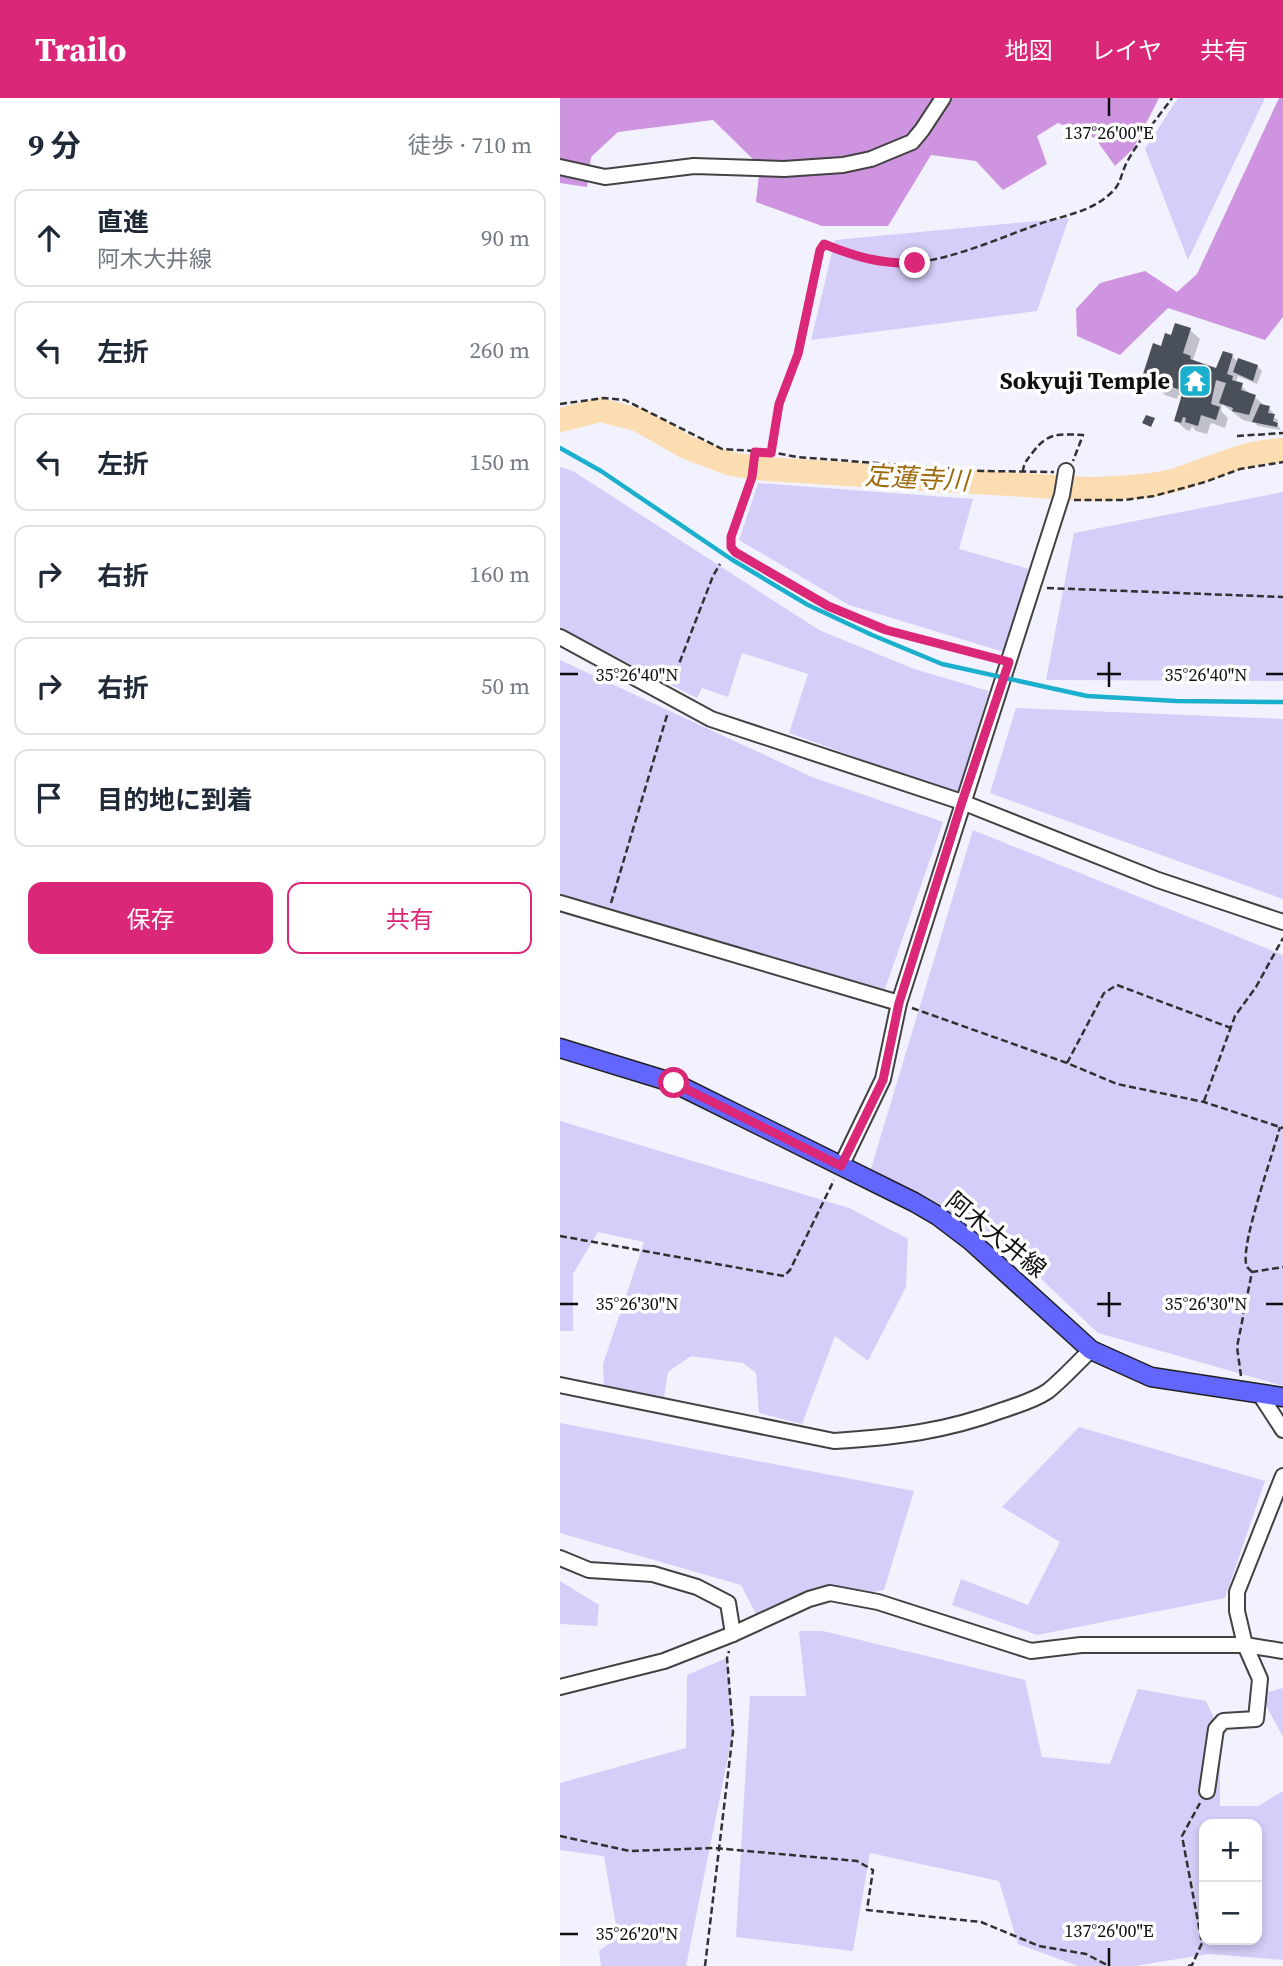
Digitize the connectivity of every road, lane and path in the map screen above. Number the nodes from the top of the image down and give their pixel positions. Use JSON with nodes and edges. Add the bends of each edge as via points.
{"nodes":[{"id":1,"x":943,"y":98,"type":"edge"},
{"id":2,"x":1172,"y":98,"type":"edge"},
{"id":3,"x":560,"y":167,"type":"edge"},
{"id":4,"x":560,"y":404,"type":"edge"},
{"id":5,"x":1283,"y":433,"type":"edge"},
{"id":6,"x":1237,"y":436,"type":"dead end"},
{"id":7,"x":755,"y":452,"type":"junction"},
{"id":8,"x":771,"y":453,"type":"junction"},
{"id":9,"x":1283,"y":462,"type":"edge"},
{"id":10,"x":1066,"y":471,"type":"junction"},
{"id":11,"x":1023,"y":472,"type":"junction"},
{"id":12,"x":1061,"y":498,"type":"junction"},
{"id":13,"x":720,"y":564,"type":"dead end"},
{"id":14,"x":1033,"y":587,"type":"junction"},
{"id":15,"x":1283,"y":597,"type":"edge"},
{"id":16,"x":560,"y":637,"type":"edge"},
{"id":17,"x":1009,"y":662,"type":"junction"},
{"id":18,"x":670,"y":696,"type":"junction"},
{"id":19,"x":962,"y":802,"type":"junction"},
{"id":20,"x":560,"y":903,"type":"edge"},
{"id":21,"x":607,"y":917,"type":"junction"},
{"id":22,"x":1283,"y":922,"type":"edge"},
{"id":23,"x":1283,"y":938,"type":"edge"},
{"id":24,"x":899,"y":1003,"type":"junction"},
{"id":25,"x":1231,"y":1028,"type":"junction"},
{"id":26,"x":561,"y":1053,"type":"edge"},
{"id":27,"x":1067,"y":1063,"type":"junction"},
{"id":28,"x":1204,"y":1102,"type":"junction"},
{"id":29,"x":1282,"y":1127,"type":"edge"},
{"id":30,"x":841,"y":1166,"type":"junction"},
{"id":31,"x":560,"y":1236,"type":"edge"},
{"id":32,"x":1283,"y":1267,"type":"edge"},
{"id":33,"x":1252,"y":1272,"type":"junction"},
{"id":34,"x":1091,"y":1350,"type":"junction"},
{"id":35,"x":560,"y":1385,"type":"edge"},
{"id":36,"x":1251,"y":1392,"type":"junction"},
{"id":37,"x":1283,"y":1397,"type":"edge"},
{"id":38,"x":1283,"y":1430,"type":"edge"},
{"id":39,"x":1283,"y":1476,"type":"edge"},
{"id":40,"x":560,"y":1558,"type":"edge"},
{"id":41,"x":733,"y":1634,"type":"junction"},
{"id":42,"x":1245,"y":1645,"type":"junction"},
{"id":43,"x":1283,"y":1651,"type":"edge"},
{"id":44,"x":560,"y":1687,"type":"edge"},
{"id":45,"x":1207,"y":1791,"type":"joint"},
{"id":46,"x":560,"y":1836,"type":"edge"},
{"id":47,"x":705,"y":1966,"type":"edge"},
{"id":48,"x":1110,"y":1966,"type":"edge"},
{"id":49,"x":1188,"y":1966,"type":"edge"}],
"edges":[{"from":1,"to":3,"type":"street","via":[[912,142],[843,165],[784,169],[694,166],[605,177]]},
{"from":2,"to":8,"type":"path","via":[[1125,165],[1112,193],[1076,214],[915,263],[888,264],[824,244],[798,354],[779,404]]},
{"from":4,"to":7,"type":"path","via":[[625,400],[722,449]]},
{"from":5,"to":6,"type":"path"},
{"from":7,"to":8,"type":"path"},
{"from":7,"to":17,"type":"path","via":[[752,477],[731,537],[735,552],[802,592],[886,630]]},
{"from":8,"to":11,"type":"path"},
{"from":9,"to":12,"type":"path","via":[[1240,469],[1154,496]]},
{"from":10,"to":11,"type":"path"},
{"from":10,"to":11,"type":"path","via":[[1083,435],[1042,439]]},
{"from":10,"to":12,"type":"street"},
{"from":12,"to":14,"type":"street"},
{"from":13,"to":18,"type":"path"},
{"from":14,"to":15,"type":"path"},
{"from":14,"to":17,"type":"street"},
{"from":16,"to":18,"type":"street"},
{"from":17,"to":19,"type":"street"},
{"from":18,"to":19,"type":"street","via":[[712,719]]},
{"from":18,"to":21,"type":"path"},
{"from":19,"to":22,"type":"street","via":[[1158,880]]},
{"from":19,"to":24,"type":"street"},
{"from":20,"to":21,"type":"street"},
{"from":21,"to":24,"type":"street"},
{"from":23,"to":25,"type":"path"},
{"from":24,"to":27,"type":"path"},
{"from":24,"to":30,"type":"street","via":[[883,1080]]},
{"from":25,"to":27,"type":"path","via":[[1117,985],[1104,993]]},
{"from":25,"to":28,"type":"path"},
{"from":26,"to":30,"type":"main road","name":"阿木大井線","via":[[674,1083]]},
{"from":27,"to":28,"type":"path","via":[[1117,1084]]},
{"from":28,"to":29,"type":"path"},
{"from":29,"to":33,"type":"path","via":[[1250,1232],[1246,1261]]},
{"from":30,"to":31,"type":"path","via":[[784,1276]]},
{"from":30,"to":34,"type":"main road","name":"阿木大井線","via":[[915,1202],[958,1231]]},
{"from":32,"to":33,"type":"path"},
{"from":33,"to":36,"type":"path","via":[[1237,1347]]},
{"from":34,"to":35,"type":"street","via":[[1047,1392],[979,1419],[931,1432],[834,1441]]},
{"from":34,"to":36,"type":"main road","name":"阿木大井線","via":[[1151,1377]]},
{"from":36,"to":37,"type":"main road","name":"阿木大井線"},
{"from":36,"to":38,"type":"street"},
{"from":39,"to":42,"type":"street","via":[[1237,1592]]},
{"from":40,"to":41,"type":"street","via":[[589,1570],[653,1574],[697,1587],[728,1603]]},
{"from":41,"to":42,"type":"street","via":[[830,1593],[878,1602],[1031,1651],[1081,1645]]},
{"from":41,"to":44,"type":"street","via":[[664,1661]]},
{"from":41,"to":47,"type":"path","via":[[727,1658],[733,1732]]},
{"from":42,"to":43,"type":"street"},
{"from":42,"to":45,"type":"street","via":[[1260,1679],[1256,1719],[1223,1721],[1216,1729]]},
{"from":45,"to":49,"type":"path","via":[[1182,1836],[1202,1943]]},
{"from":46,"to":48,"type":"path","via":[[630,1850],[714,1848],[857,1861],[873,1870],[867,1910],[981,1922],[1039,1946],[1086,1954]]}]}
